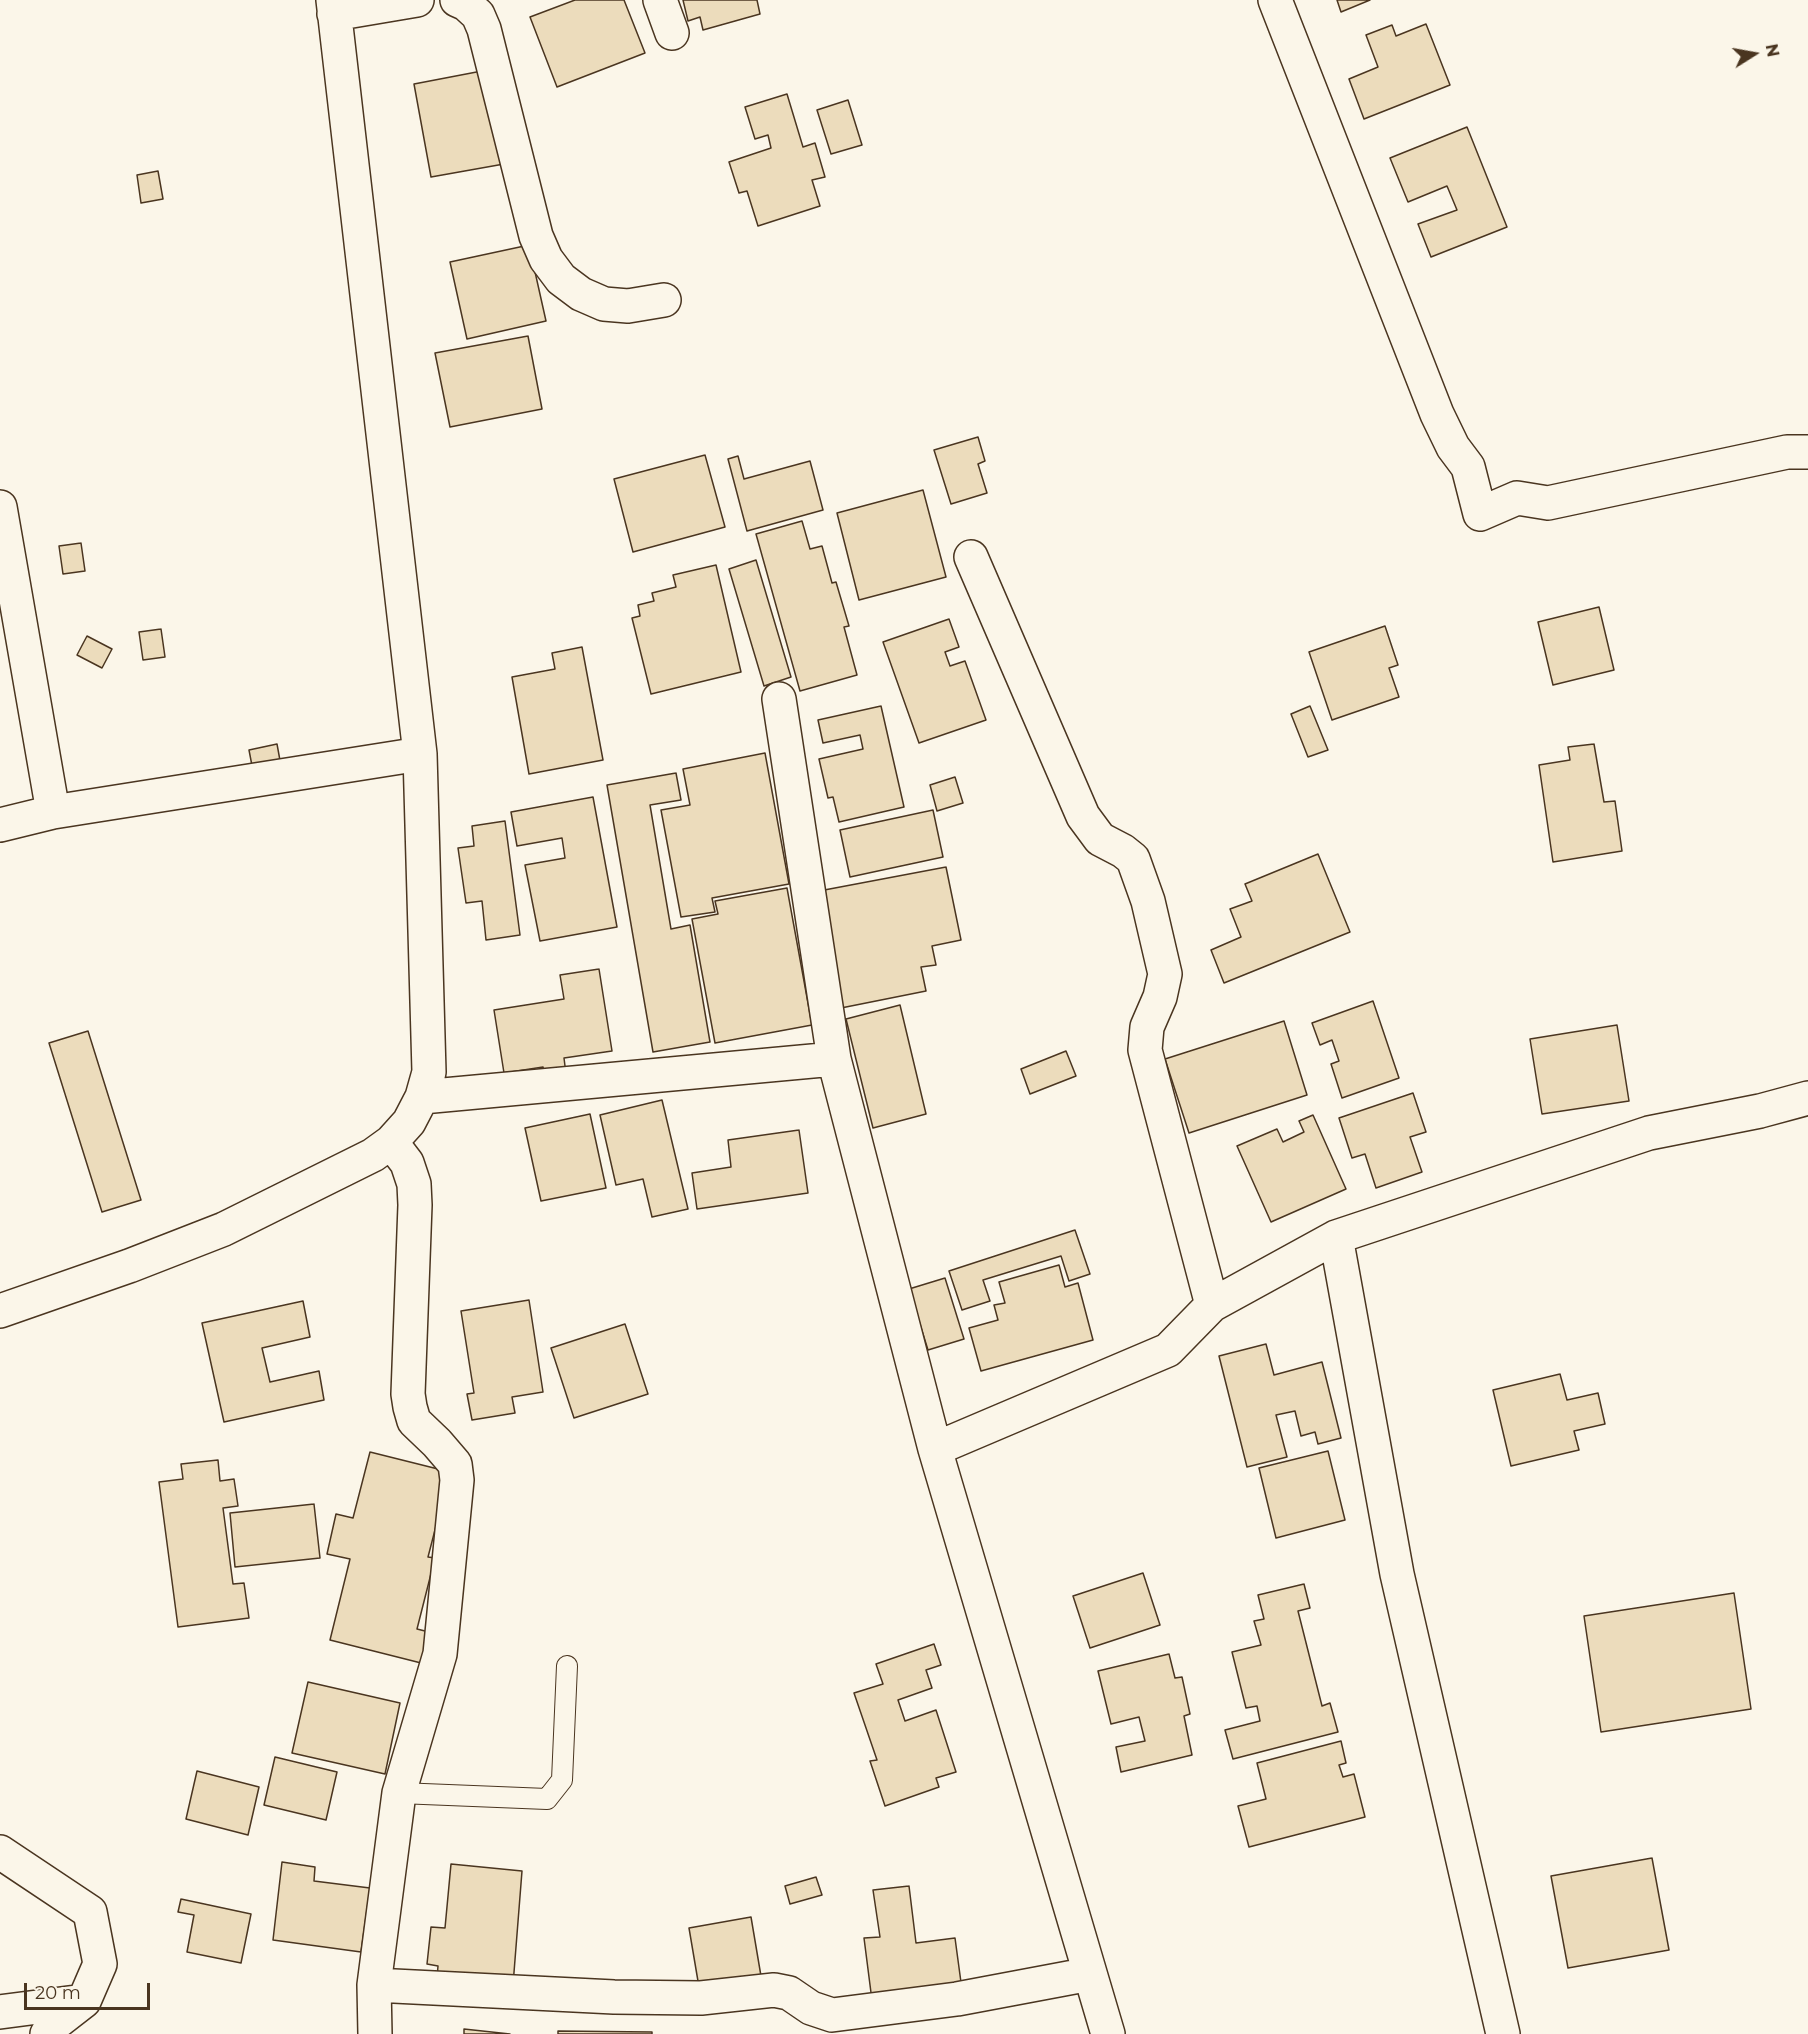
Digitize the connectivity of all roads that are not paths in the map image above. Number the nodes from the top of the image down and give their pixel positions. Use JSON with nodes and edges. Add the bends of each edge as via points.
{"nodes":[{"id":1,"x":417,"y":0,"type":"edge"},
{"id":2,"x":457,"y":0,"type":"edge"},
{"id":3,"x":660,"y":0,"type":"edge"},
{"id":4,"x":1275,"y":0,"type":"edge"},
{"id":5,"x":334,"y":7,"type":"edge"},
{"id":6,"x":672,"y":33,"type":"dead end"},
{"id":7,"x":664,"y":300,"type":"dead end"},
{"id":8,"x":1808,"y":452,"type":"edge"},
{"id":9,"x":0,"y":507,"type":"edge"},
{"id":10,"x":971,"y":557,"type":"dead end"},
{"id":11,"x":779,"y":699,"type":"dead end"},
{"id":12,"x":420,"y":754,"type":"junction"},
{"id":13,"x":53,"y":812,"type":"junction"},
{"id":14,"x":0,"y":825,"type":"edge"},
{"id":15,"x":834,"y":1059,"type":"junction"},
{"id":16,"x":423,"y":1097,"type":"junction"},
{"id":17,"x":1808,"y":1098,"type":"edge"},
{"id":18,"x":391,"y":1142,"type":"junction"},
{"id":19,"x":1336,"y":1237,"type":"junction"},
{"id":20,"x":1212,"y":1305,"type":"junction"},
{"id":21,"x":0,"y":1311,"type":"edge"},
{"id":22,"x":935,"y":1449,"type":"junction"},
{"id":23,"x":567,"y":1666,"type":"dead end"},
{"id":24,"x":399,"y":1792,"type":"junction"},
{"id":25,"x":0,"y":1852,"type":"edge"},
{"id":26,"x":1090,"y":1974,"type":"junction"},
{"id":27,"x":374,"y":1985,"type":"junction"},
{"id":28,"x":84,"y":2001,"type":"junction"},
{"id":29,"x":0,"y":2012,"type":"edge"},
{"id":30,"x":48,"y":2034,"type":"edge"},
{"id":31,"x":375,"y":2034,"type":"edge"},
{"id":32,"x":1108,"y":2034,"type":"edge"},
{"id":33,"x":1503,"y":2034,"type":"edge"}],
"edges":[{"from":1,"to":5,"type":"street"},
{"from":2,"to":7,"type":"street","via":[[477,15],[484,29],[536,237],[546,259],[561,279],[604,304],[628,306]]},
{"from":3,"to":6,"type":"street"},
{"from":4,"to":8,"type":"street","via":[[1437,414],[1468,467],[1480,514],[1517,498],[1548,503],[1786,452]]},
{"from":5,"to":12,"type":"street"},
{"from":9,"to":13,"type":"street"},
{"from":10,"to":20,"type":"street","via":[[1083,816],[1100,839],[1133,859],[1148,901],[1165,974],[1145,1050]]},
{"from":11,"to":15,"type":"street"},
{"from":12,"to":13,"type":"street"},
{"from":12,"to":16,"type":"street","via":[[429,1046],[429,1072]]},
{"from":13,"to":14,"type":"street"},
{"from":15,"to":16,"type":"street"},
{"from":15,"to":22,"type":"street"},
{"from":16,"to":18,"type":"street","via":[[410,1122]]},
{"from":17,"to":19,"type":"street","via":[[1649,1133]]},
{"from":18,"to":21,"type":"street","via":[[353,1166],[224,1229]]},
{"from":18,"to":24,"type":"street","via":[[407,1163],[414,1184],[410,1407],[414,1421],[454,1464],[457,1480],[440,1654]]},
{"from":19,"to":20,"type":"street"},
{"from":19,"to":33,"type":"street","via":[[1397,1574]]},
{"from":20,"to":22,"type":"street","via":[[1168,1350]]},
{"from":22,"to":26,"type":"street"},
{"from":23,"to":24,"type":"lane","via":[[562,1780],[548,1799]]},
{"from":24,"to":27,"type":"street"},
{"from":25,"to":28,"type":"street","via":[[90,1912],[100,1964]]},
{"from":26,"to":27,"type":"street","via":[[957,1999],[832,2015],[811,2008],[789,1993],[774,1990],[669,1998]]},
{"from":26,"to":32,"type":"street"},
{"from":27,"to":31,"type":"street"},
{"from":28,"to":29,"type":"street"},
{"from":28,"to":30,"type":"street"}]}
